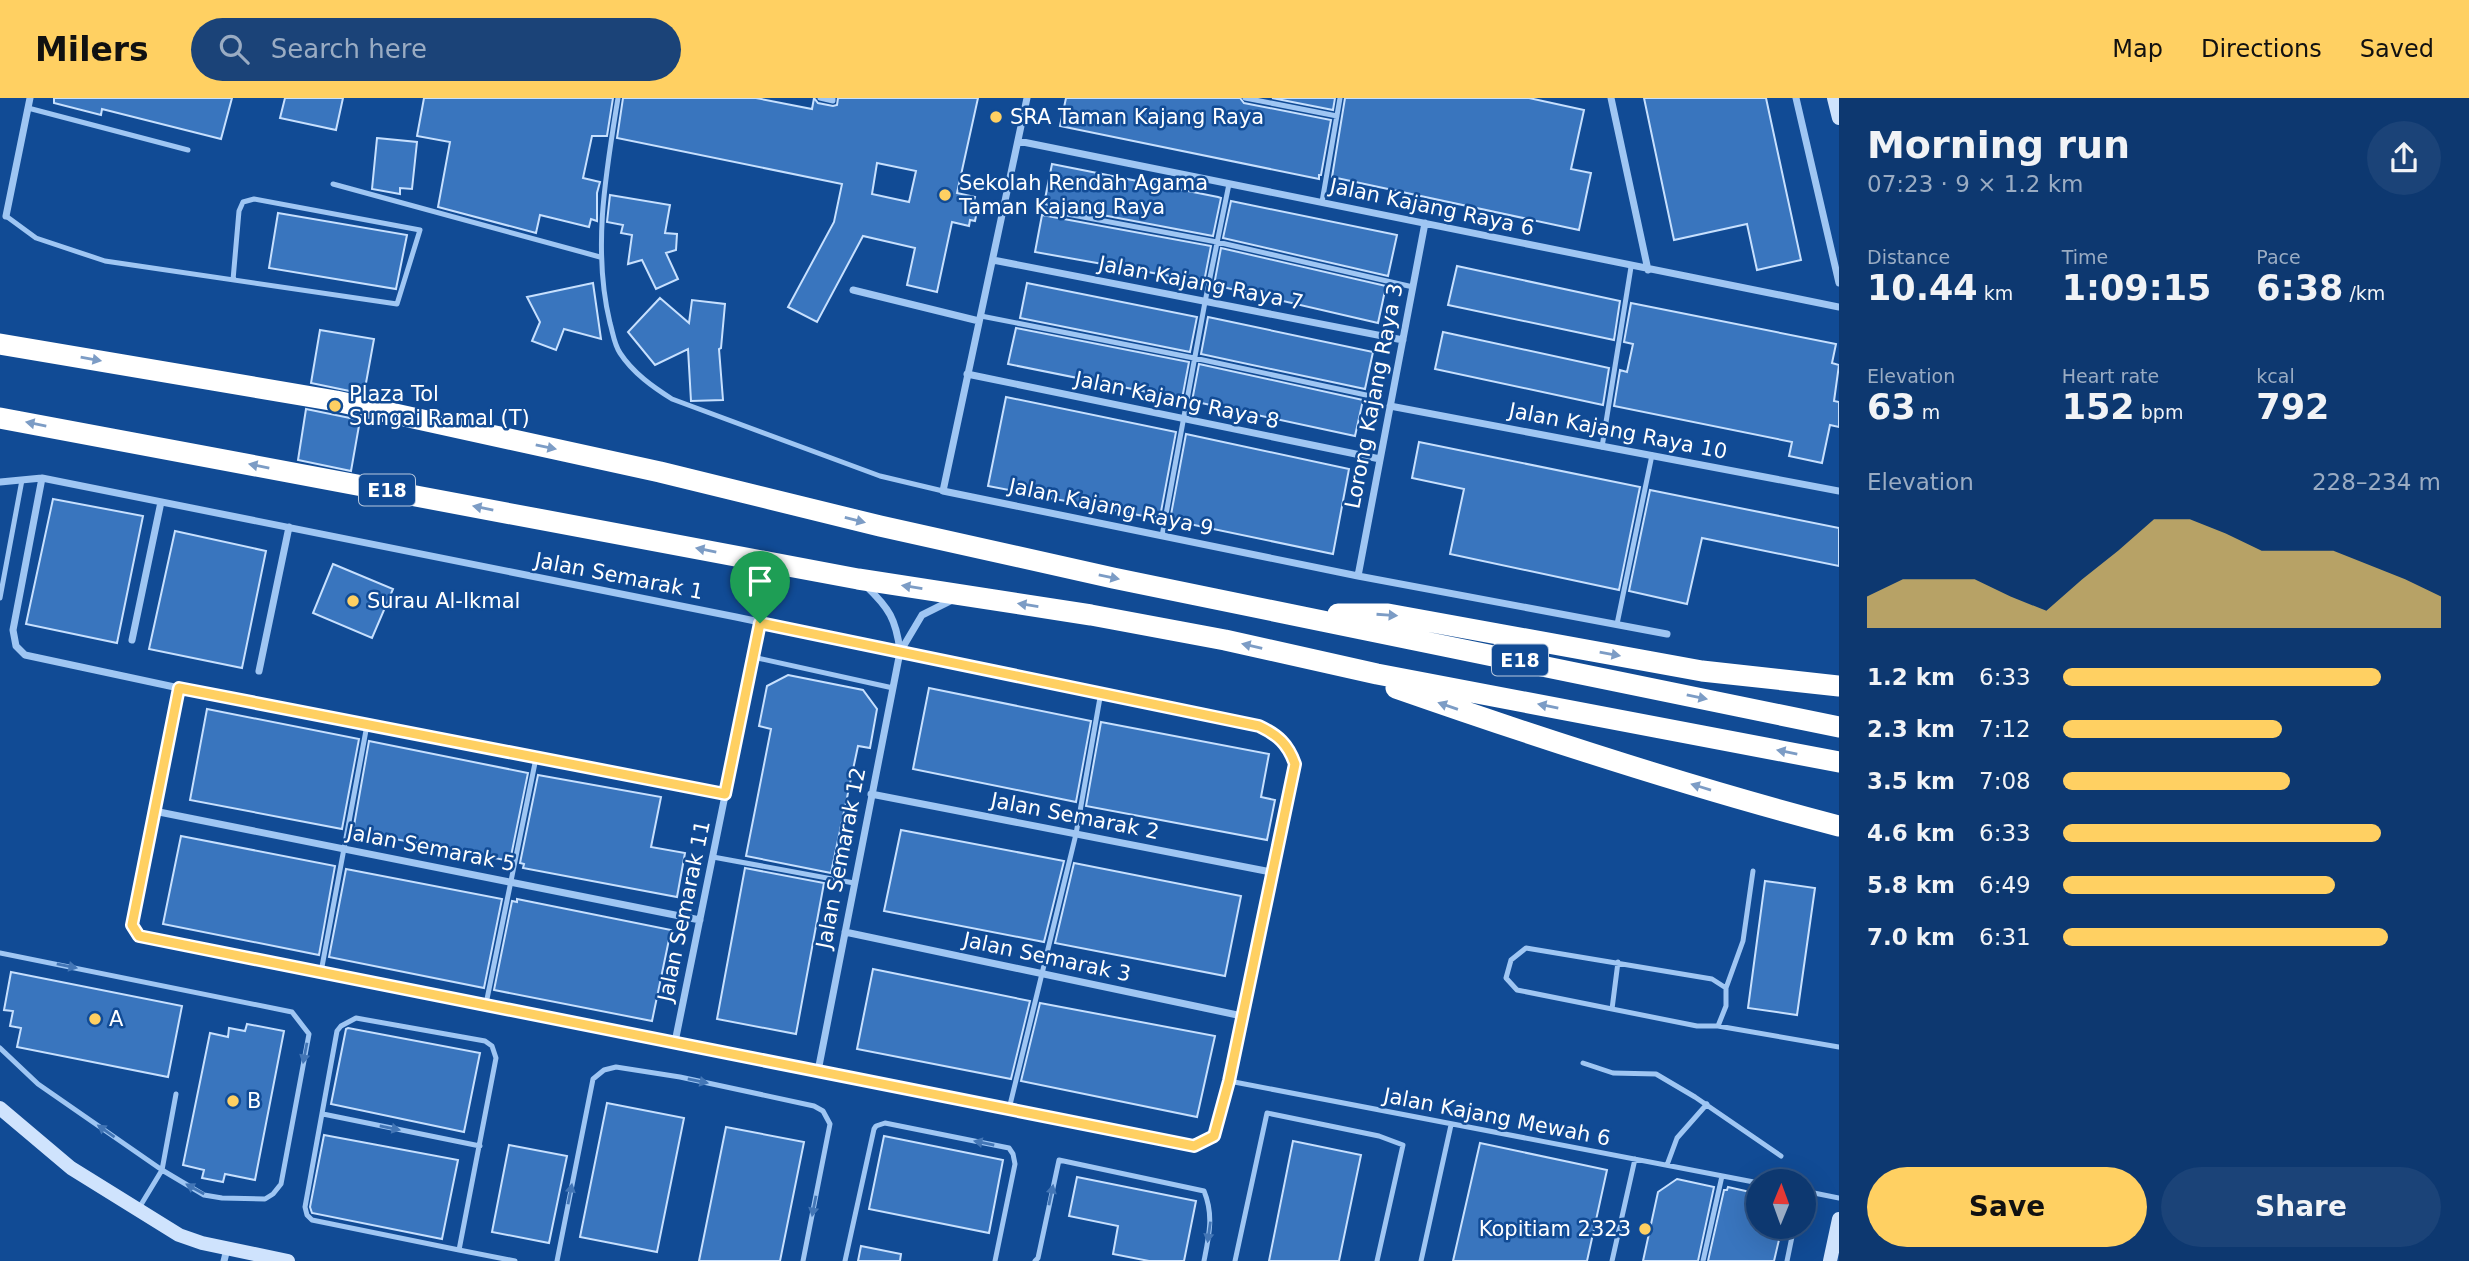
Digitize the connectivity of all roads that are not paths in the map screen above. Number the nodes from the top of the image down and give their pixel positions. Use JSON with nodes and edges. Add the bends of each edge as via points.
{"nodes":[{"id":1,"x":30,"y":98,"type":"edge"},
{"id":2,"x":618,"y":98,"type":"edge"},
{"id":3,"x":820,"y":98,"type":"edge"},
{"id":4,"x":833,"y":98,"type":"edge"},
{"id":5,"x":1027,"y":98,"type":"edge"},
{"id":6,"x":1245,"y":98,"type":"edge"},
{"id":7,"x":1340,"y":98,"type":"edge"},
{"id":8,"x":1611,"y":98,"type":"edge"},
{"id":9,"x":1796,"y":98,"type":"edge"},
{"id":10,"x":1834,"y":98,"type":"edge"},
{"id":11,"x":29,"y":108,"type":"junction"},
{"id":12,"x":1337,"y":116,"type":"junction"},
{"id":13,"x":1839,"y":118,"type":"edge"},
{"id":14,"x":1018,"y":141,"type":"junction"},
{"id":15,"x":188,"y":150,"type":"dead end"},
{"id":16,"x":333,"y":184,"type":"dead end"},
{"id":17,"x":1230,"y":184,"type":"junction"},
{"id":18,"x":1322,"y":202,"type":"junction"},
{"id":19,"x":1040,"y":209,"type":"dead end"},
{"id":20,"x":6,"y":216,"type":"joint"},
{"id":21,"x":1425,"y":223,"type":"junction"},
{"id":22,"x":1217,"y":242,"type":"junction"},
{"id":23,"x":600,"y":257,"type":"junction"},
{"id":24,"x":993,"y":260,"type":"junction"},
{"id":25,"x":1631,"y":267,"type":"junction"},
{"id":26,"x":1648,"y":270,"type":"junction"},
{"id":27,"x":233,"y":280,"type":"junction"},
{"id":28,"x":1839,"y":283,"type":"edge"},
{"id":29,"x":1413,"y":287,"type":"junction"},
{"id":30,"x":853,"y":290,"type":"dead end"},
{"id":31,"x":1205,"y":302,"type":"junction"},
{"id":32,"x":1839,"y":307,"type":"edge"},
{"id":33,"x":980,"y":319,"type":"junction"},
{"id":34,"x":1403,"y":340,"type":"junction"},
{"id":35,"x":0,"y":344,"type":"edge"},
{"id":36,"x":1194,"y":358,"type":"junction"},
{"id":37,"x":967,"y":374,"type":"junction"},
{"id":38,"x":1366,"y":395,"type":"dead end"},
{"id":39,"x":1390,"y":406,"type":"junction"},
{"id":40,"x":0,"y":418,"type":"edge"},
{"id":41,"x":1183,"y":419,"type":"junction"},
{"id":42,"x":1602,"y":447,"type":"junction"},
{"id":43,"x":1652,"y":456,"type":"junction"},
{"id":44,"x":1380,"y":458,"type":"junction"},
{"id":45,"x":42,"y":478,"type":"junction"},
{"id":46,"x":22,"y":480,"type":"junction"},
{"id":47,"x":0,"y":482,"type":"edge"},
{"id":48,"x":943,"y":491,"type":"junction"},
{"id":49,"x":1839,"y":491,"type":"edge"},
{"id":50,"x":161,"y":502,"type":"junction"},
{"id":51,"x":289,"y":527,"type":"junction"},
{"id":52,"x":1162,"y":536,"type":"junction"},
{"id":53,"x":1358,"y":576,"type":"junction"},
{"id":54,"x":858,"y":579,"type":"junction"},
{"id":55,"x":965,"y":595,"type":"junction"},
{"id":56,"x":0,"y":598,"type":"edge"},
{"id":57,"x":1294,"y":614,"type":"junction"},
{"id":58,"x":760,"y":623,"type":"junction"},
{"id":59,"x":1617,"y":624,"type":"junction"},
{"id":60,"x":1667,"y":634,"type":"dead end"},
{"id":61,"x":132,"y":640,"type":"dead end"},
{"id":62,"x":900,"y":652,"type":"junction"},
{"id":63,"x":753,"y":657,"type":"junction"},
{"id":64,"x":1318,"y":661,"type":"junction"},
{"id":65,"x":259,"y":671,"type":"dead end"},
{"id":66,"x":1839,"y":686,"type":"edge"},
{"id":67,"x":179,"y":688,"type":"junction"},
{"id":68,"x":893,"y":688,"type":"junction"},
{"id":69,"x":1101,"y":692,"type":"junction"},
{"id":70,"x":367,"y":725,"type":"junction"},
{"id":71,"x":1839,"y":727,"type":"edge"},
{"id":72,"x":536,"y":758,"type":"junction"},
{"id":73,"x":1839,"y":762,"type":"edge"},
{"id":74,"x":725,"y":794,"type":"junction"},
{"id":75,"x":871,"y":794,"type":"junction"},
{"id":76,"x":1766,"y":807,"type":"junction"},
{"id":77,"x":154,"y":811,"type":"junction"},
{"id":78,"x":1839,"y":815,"type":"edge"},
{"id":79,"x":1839,"y":826,"type":"edge"},
{"id":80,"x":1076,"y":834,"type":"junction"},
{"id":81,"x":344,"y":849,"type":"junction"},
{"id":82,"x":713,"y":857,"type":"junction"},
{"id":83,"x":1753,"y":871,"type":"dead end"},
{"id":84,"x":1271,"y":872,"type":"junction"},
{"id":85,"x":512,"y":882,"type":"junction"},
{"id":86,"x":854,"y":883,"type":"junction"},
{"id":87,"x":700,"y":920,"type":"junction"},
{"id":88,"x":845,"y":932,"type":"junction"},
{"id":89,"x":0,"y":953,"type":"edge"},
{"id":90,"x":1618,"y":962,"type":"junction"},
{"id":91,"x":321,"y":972,"type":"junction"},
{"id":92,"x":1042,"y":974,"type":"junction"},
{"id":93,"x":1726,"y":988,"type":"junction"},
{"id":94,"x":486,"y":1004,"type":"junction"},
{"id":95,"x":1612,"y":1009,"type":"junction"},
{"id":96,"x":1242,"y":1016,"type":"junction"},
{"id":97,"x":1718,"y":1026,"type":"junction"},
{"id":98,"x":675,"y":1042,"type":"junction"},
{"id":99,"x":1839,"y":1047,"type":"edge"},
{"id":100,"x":0,"y":1048,"type":"edge"},
{"id":101,"x":1583,"y":1063,"type":"dead end"},
{"id":102,"x":818,"y":1071,"type":"junction"},
{"id":103,"x":1229,"y":1081,"type":"junction"},
{"id":104,"x":176,"y":1094,"type":"dead end"},
{"id":105,"x":1707,"y":1104,"type":"junction"},
{"id":106,"x":0,"y":1108,"type":"edge"},
{"id":107,"x":1009,"y":1109,"type":"junction"},
{"id":108,"x":323,"y":1114,"type":"junction"},
{"id":109,"x":1451,"y":1125,"type":"junction"},
{"id":110,"x":480,"y":1146,"type":"junction"},
{"id":111,"x":1781,"y":1156,"type":"dead end"},
{"id":112,"x":1635,"y":1159,"type":"junction"},
{"id":113,"x":1667,"y":1166,"type":"junction"},
{"id":114,"x":162,"y":1170,"type":"junction"},
{"id":115,"x":1722,"y":1176,"type":"junction"},
{"id":116,"x":1746,"y":1181,"type":"edge"},
{"id":117,"x":1816,"y":1193,"type":"edge"},
{"id":118,"x":1839,"y":1198,"type":"edge"},
{"id":119,"x":138,"y":1210,"type":"junction"},
{"id":120,"x":1839,"y":1219,"type":"edge"},
{"id":121,"x":1792,"y":1239,"type":"edge"},
{"id":122,"x":459,"y":1250,"type":"junction"},
{"id":123,"x":225,"y":1255,"type":"edge"},
{"id":124,"x":288,"y":1261,"type":"edge"},
{"id":125,"x":513,"y":1261,"type":"edge"},
{"id":126,"x":557,"y":1261,"type":"edge"},
{"id":127,"x":803,"y":1261,"type":"edge"},
{"id":128,"x":845,"y":1261,"type":"edge"},
{"id":129,"x":995,"y":1261,"type":"edge"},
{"id":130,"x":1035,"y":1261,"type":"edge"},
{"id":131,"x":1204,"y":1261,"type":"edge"},
{"id":132,"x":1235,"y":1261,"type":"edge"},
{"id":133,"x":1377,"y":1261,"type":"edge"},
{"id":134,"x":1421,"y":1261,"type":"edge"},
{"id":135,"x":1612,"y":1261,"type":"edge"},
{"id":136,"x":1703,"y":1261,"type":"edge"},
{"id":137,"x":1787,"y":1261,"type":"edge"},
{"id":138,"x":1830,"y":1261,"type":"edge"}],
"edges":[{"from":1,"to":11,"type":"street"},
{"from":2,"to":23,"type":"lane"},
{"from":3,"to":4,"type":"lane"},
{"from":5,"to":14,"type":"street"},
{"from":6,"to":12,"type":"lane"},
{"from":7,"to":12,"type":"lane"},
{"from":8,"to":26,"type":"street"},
{"from":9,"to":28,"type":"street"},
{"from":10,"to":13,"type":"street"},
{"from":11,"to":15,"type":"lane"},
{"from":11,"to":20,"type":"street"},
{"from":12,"to":18,"type":"lane"},
{"from":14,"to":17,"type":"street","name":"Jalan Kajang Raya 6"},
{"from":14,"to":24,"type":"street"},
{"from":16,"to":23,"type":"lane"},
{"from":17,"to":18,"type":"street","name":"Jalan Kajang Raya 6"},
{"from":17,"to":22,"type":"lane"},
{"from":18,"to":21,"type":"street","name":"Jalan Kajang Raya 6"},
{"from":19,"to":22,"type":"lane"},
{"from":20,"to":27,"type":"lane","via":[[36,238],[105,261]]},
{"from":21,"to":25,"type":"street","name":"Jalan Kajang Raya 6"},
{"from":21,"to":29,"type":"street","name":"Lorong Kajang Raya 3"},
{"from":22,"to":29,"type":"lane"},
{"from":22,"to":31,"type":"lane"},
{"from":23,"to":48,"type":"lane","via":[[615,344],[653,388],[672,400],[880,476]]},
{"from":24,"to":31,"type":"street","name":"Jalan Kajang Raya 7"},
{"from":24,"to":33,"type":"street"},
{"from":25,"to":26,"type":"street","name":"Jalan Kajang Raya 6"},
{"from":25,"to":42,"type":"lane"},
{"from":26,"to":32,"type":"street","name":"Jalan Kajang Raya 6"},
{"from":27,"to":27,"type":"lane","via":[[239,211],[243,202],[254,199],[420,230],[397,304]]},
{"from":29,"to":34,"type":"street","name":"Lorong Kajang Raya 3"},
{"from":30,"to":33,"type":"street"},
{"from":31,"to":34,"type":"street","name":"Jalan Kajang Raya 7"},
{"from":31,"to":36,"type":"lane"},
{"from":33,"to":36,"type":"lane"},
{"from":33,"to":37,"type":"street"},
{"from":34,"to":39,"type":"street","name":"Lorong Kajang Raya 3"},
{"from":35,"to":57,"type":"highway","number":"E18","one_way":true,"via":[[336,401],[972,547]]},
{"from":36,"to":38,"type":"lane"},
{"from":36,"to":41,"type":"lane"},
{"from":37,"to":41,"type":"street","name":"Jalan Kajang Raya 8"},
{"from":37,"to":48,"type":"street"},
{"from":39,"to":42,"type":"street","name":"Jalan Kajang Raya 10"},
{"from":39,"to":44,"type":"street","name":"Lorong Kajang Raya 3"},
{"from":54,"to":40,"type":"highway","number":"E18","one_way":true},
{"from":41,"to":44,"type":"street","name":"Jalan Kajang Raya 8"},
{"from":41,"to":52,"type":"lane"},
{"from":42,"to":43,"type":"street","name":"Jalan Kajang Raya 10"},
{"from":43,"to":49,"type":"street","name":"Jalan Kajang Raya 10"},
{"from":43,"to":59,"type":"lane"},
{"from":44,"to":53,"type":"street","name":"Lorong Kajang Raya 3"},
{"from":45,"to":46,"type":"street","name":"Jalan Semarak 1"},
{"from":45,"to":50,"type":"street","name":"Jalan Semarak 1"},
{"from":45,"to":67,"type":"street","via":[[13,629],[16,646],[25,655]]},
{"from":46,"to":47,"type":"street","name":"Jalan Semarak 1"},
{"from":46,"to":56,"type":"lane"},
{"from":48,"to":52,"type":"street","name":"Jalan Kajang Raya 9"},
{"from":50,"to":51,"type":"street","name":"Jalan Semarak 1"},
{"from":50,"to":61,"type":"street"},
{"from":51,"to":58,"type":"street","name":"Jalan Semarak 1"},
{"from":51,"to":65,"type":"street"},
{"from":52,"to":53,"type":"street","name":"Jalan Kajang Raya 9"},
{"from":53,"to":59,"type":"street","name":"Jalan Kajang Raya 9"},
{"from":55,"to":54,"type":"highway","number":"E18","one_way":true},
{"from":54,"to":62,"type":"street","name":"Jalan Semarak 12","via":[[885,604],[896,624]]},
{"from":55,"to":62,"type":"street","name":"Jalan Semarak 12","via":[[922,615]]},
{"from":64,"to":55,"type":"highway","number":"E18","one_way":true,"via":[[1225,640]]},
{"from":57,"to":66,"type":"highway","one_way":true,"via":[[1388,614],[1702,671]]},
{"from":57,"to":71,"type":"highway","number":"E18","one_way":true},
{"from":58,"to":62,"type":"street","name":"Jalan Semarak 1"},
{"from":58,"to":63,"type":"street","name":"Jalan Semarak 11"},
{"from":59,"to":60,"type":"street","name":"Jalan Kajang Raya 9"},
{"from":62,"to":68,"type":"street","name":"Jalan Semarak 12"},
{"from":62,"to":69,"type":"street","name":"Jalan Semarak 1"},
{"from":63,"to":68,"type":"lane"},
{"from":63,"to":74,"type":"street","name":"Jalan Semarak 11"},
{"from":73,"to":64,"type":"highway","number":"E18","one_way":true},
{"from":76,"to":64,"type":"highway","one_way":true},
{"from":67,"to":70,"type":"street"},
{"from":67,"to":77,"type":"street"},
{"from":68,"to":75,"type":"street","name":"Jalan Semarak 12"},
{"from":69,"to":80,"type":"lane"},
{"from":69,"to":84,"type":"street","name":"Jalan Semarak 1","via":[[1259,726],[1275,734],[1295,764]]},
{"from":70,"to":72,"type":"street"},
{"from":70,"to":81,"type":"lane"},
{"from":72,"to":74,"type":"street"},
{"from":72,"to":85,"type":"lane"},
{"from":74,"to":82,"type":"street","name":"Jalan Semarak 11"},
{"from":75,"to":80,"type":"street","name":"Jalan Semarak 2"},
{"from":75,"to":86,"type":"street","name":"Jalan Semarak 12"},
{"from":76,"to":78,"type":"highway"},
{"from":76,"to":79,"type":"highway"},
{"from":77,"to":81,"type":"street","name":"Jalan Semarak 5"},
{"from":77,"to":91,"type":"street","via":[[132,925],[139,936]]},
{"from":80,"to":84,"type":"street","name":"Jalan Semarak 2"},
{"from":80,"to":92,"type":"lane"},
{"from":81,"to":85,"type":"street","name":"Jalan Semarak 5"},
{"from":81,"to":91,"type":"lane"},
{"from":82,"to":86,"type":"lane"},
{"from":82,"to":87,"type":"street","name":"Jalan Semarak 11"},
{"from":83,"to":93,"type":"lane","via":[[1743,941]]},
{"from":84,"to":96,"type":"street"},
{"from":85,"to":87,"type":"street","name":"Jalan Semarak 5"},
{"from":85,"to":94,"type":"lane"},
{"from":86,"to":88,"type":"street","name":"Jalan Semarak 12"},
{"from":87,"to":98,"type":"street","name":"Jalan Semarak 11"},
{"from":88,"to":92,"type":"street","name":"Jalan Semarak 3"},
{"from":88,"to":102,"type":"street","name":"Jalan Semarak 12"},
{"from":89,"to":114,"type":"lane","one_way":true,"via":[[292,1012],[305,1027],[309,1034],[281,1184],[274,1194],[265,1199],[204,1195]]},
{"from":90,"to":93,"type":"lane","via":[[1712,979]]},
{"from":90,"to":95,"type":"lane"},
{"from":90,"to":95,"type":"lane","via":[[1526,948],[1511,960],[1506,978],[1517,990]]},
{"from":91,"to":94,"type":"street"},
{"from":92,"to":96,"type":"street","name":"Jalan Semarak 3"},
{"from":92,"to":107,"type":"lane"},
{"from":93,"to":97,"type":"lane","via":[[1726,1006]]},
{"from":94,"to":98,"type":"street"},
{"from":95,"to":97,"type":"lane"},
{"from":96,"to":103,"type":"street"},
{"from":97,"to":99,"type":"lane"},
{"from":98,"to":102,"type":"street"},
{"from":114,"to":100,"type":"lane","one_way":true,"via":[[38,1084]]},
{"from":101,"to":105,"type":"lane","via":[[1613,1073],[1656,1074]]},
{"from":102,"to":107,"type":"street"},
{"from":103,"to":107,"type":"street","via":[[1214,1136],[1194,1146]]},
{"from":103,"to":109,"type":"lane","name":"Jalan Kajang Mewah 6"},
{"from":104,"to":114,"type":"lane"},
{"from":105,"to":111,"type":"lane"},
{"from":105,"to":113,"type":"lane","via":[[1677,1138]]},
{"from":106,"to":119,"type":"street","via":[[71,1168]]},
{"from":108,"to":110,"type":"lane","one_way":true},
{"from":108,"to":110,"type":"lane","via":[[337,1031],[348,1021],[356,1018],[485,1041],[496,1058]]},
{"from":108,"to":122,"type":"lane","via":[[304,1207],[312,1220]]},
{"from":109,"to":112,"type":"lane","name":"Jalan Kajang Mewah 6"},
{"from":109,"to":134,"type":"lane"},
{"from":110,"to":122,"type":"lane"},
{"from":112,"to":113,"type":"lane","name":"Jalan Kajang Mewah 6"},
{"from":112,"to":135,"type":"lane"},
{"from":113,"to":115,"type":"lane","name":"Jalan Kajang Mewah 6"},
{"from":114,"to":119,"type":"lane"},
{"from":115,"to":116,"type":"lane","name":"Jalan Kajang Mewah 6"},
{"from":115,"to":136,"type":"lane"},
{"from":117,"to":118,"type":"lane"},
{"from":119,"to":123,"type":"street"},
{"from":120,"to":138,"type":"street"},
{"from":121,"to":137,"type":"lane"},
{"from":122,"to":125,"type":"lane"},
{"from":123,"to":124,"type":"street"},
{"from":126,"to":127,"type":"lane","one_way":true,"via":[[593,1079],[616,1067],[823,1111],[830,1124]]},
{"from":129,"to":128,"type":"lane","one_way":true,"via":[[1015,1164],[1009,1148],[885,1123],[874,1129]]},
{"from":130,"to":131,"type":"lane","one_way":true,"via":[[1059,1160],[1204,1191],[1211,1228]]},
{"from":132,"to":133,"type":"lane","via":[[1267,1113],[1403,1145]]}]}
